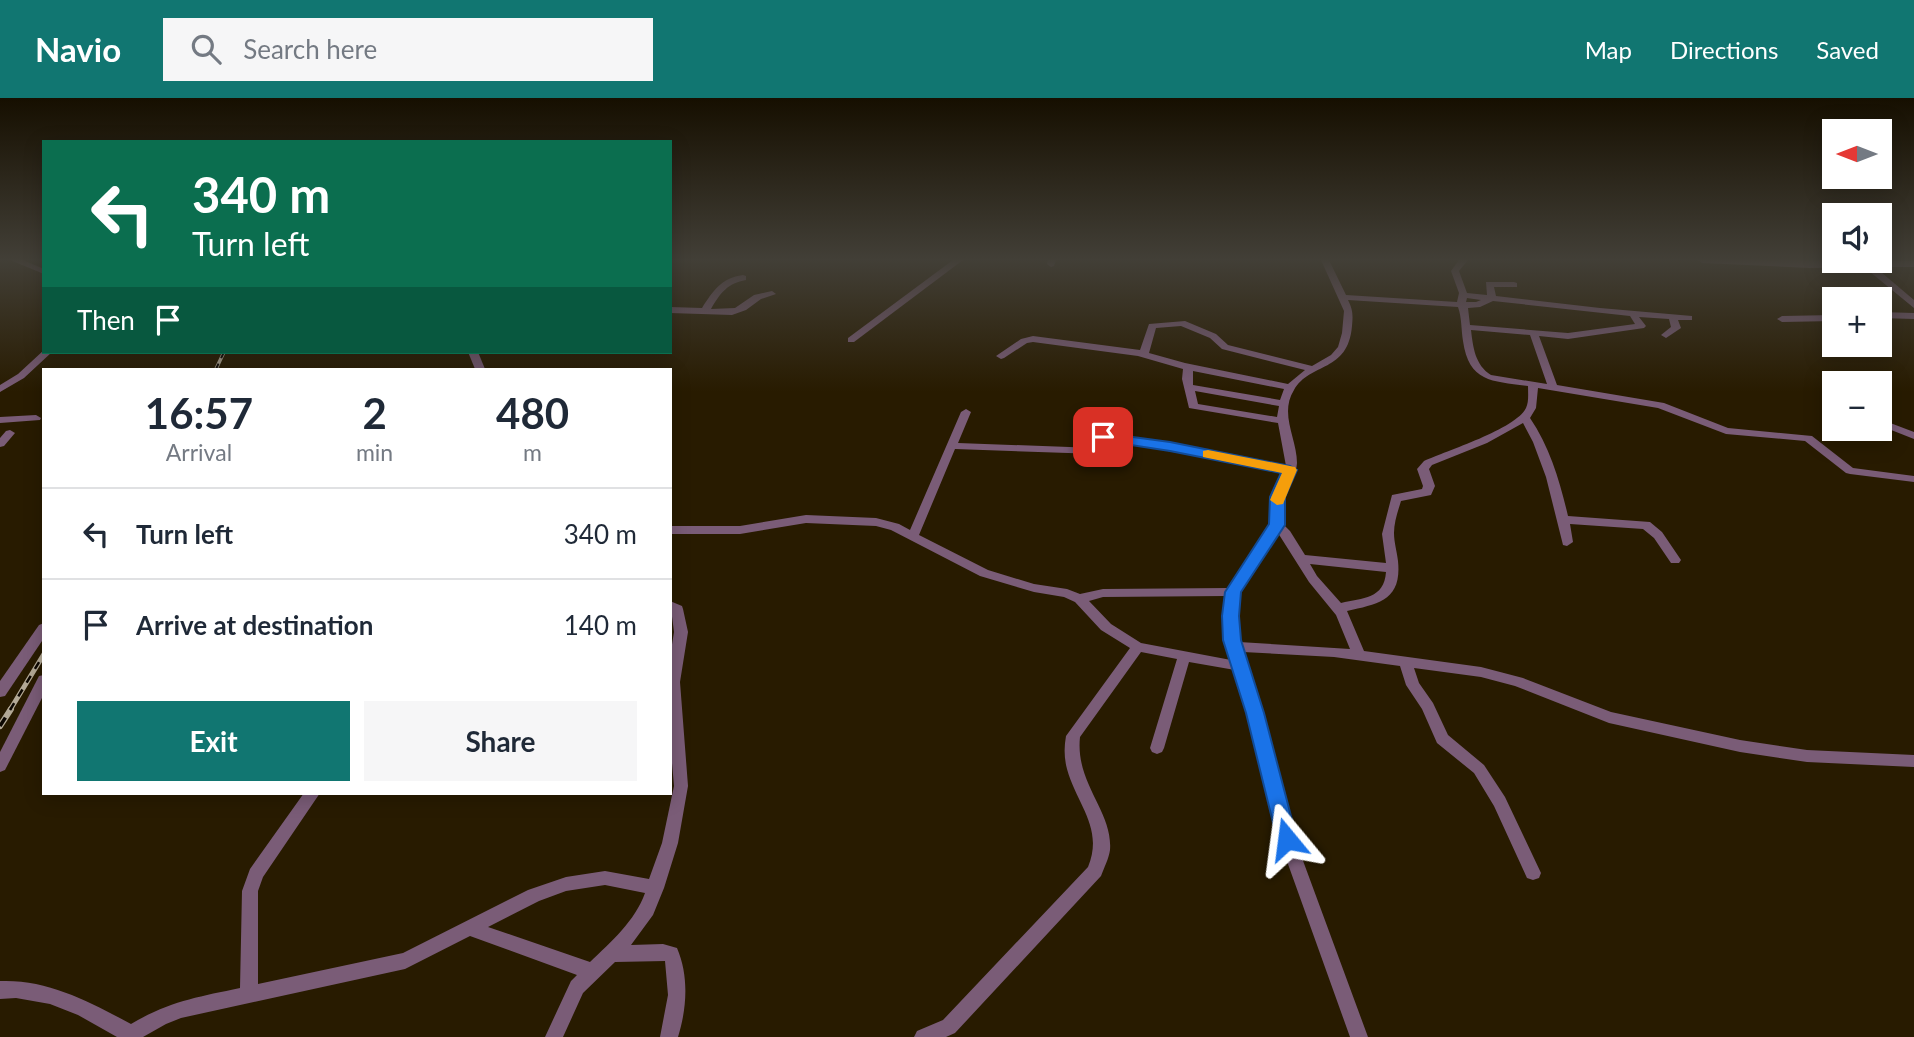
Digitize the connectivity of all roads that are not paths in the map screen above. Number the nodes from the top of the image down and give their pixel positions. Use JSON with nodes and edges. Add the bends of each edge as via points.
{"nodes":[{"id":1,"x":710,"y":304,"type":"edge"},
{"id":2,"x":746,"y":304,"type":"edge"},
{"id":3,"x":899,"y":304,"type":"edge"},
{"id":4,"x":1345,"y":304,"type":"edge"},
{"id":5,"x":1463,"y":304,"type":"edge"},
{"id":6,"x":1543,"y":304,"type":"edge"},
{"id":7,"x":672,"y":310,"type":"edge"},
{"id":8,"x":704,"y":312,"type":"junction"},
{"id":9,"x":1633,"y":314,"type":"junction"},
{"id":10,"x":1892,"y":315,"type":"edge"},
{"id":11,"x":1914,"y":316,"type":"edge"},
{"id":12,"x":1673,"y":317,"type":"junction"},
{"id":13,"x":1689,"y":318,"type":"dead end"},
{"id":14,"x":1822,"y":318,"type":"edge"},
{"id":15,"x":1782,"y":319,"type":"dead end"},
{"id":16,"x":1466,"y":327,"type":"junction"},
{"id":17,"x":1534,"y":334,"type":"junction"},
{"id":18,"x":1666,"y":335,"type":"dead end"},
{"id":19,"x":851,"y":340,"type":"dead end"},
{"id":20,"x":45,"y":354,"type":"edge"},
{"id":21,"x":1144,"y":354,"type":"junction"},
{"id":22,"x":1001,"y":356,"type":"dead end"},
{"id":23,"x":1188,"y":366,"type":"junction"},
{"id":24,"x":1312,"y":369,"type":"junction"},
{"id":25,"x":1533,"y":384,"type":"junction"},
{"id":26,"x":1189,"y":387,"type":"junction"},
{"id":27,"x":1290,"y":387,"type":"junction"},
{"id":28,"x":1553,"y":387,"type":"junction"},
{"id":29,"x":0,"y":389,"type":"edge"},
{"id":30,"x":1283,"y":404,"type":"junction"},
{"id":31,"x":966,"y":412,"type":"dead end"},
{"id":32,"x":1524,"y":417,"type":"junction"},
{"id":33,"x":37,"y":418,"type":"dead end"},
{"id":34,"x":0,"y":419,"type":"edge"},
{"id":35,"x":1284,"y":421,"type":"junction"},
{"id":36,"x":1892,"y":427,"type":"edge"},
{"id":37,"x":10,"y":433,"type":"dead end"},
{"id":38,"x":1914,"y":436,"type":"edge"},
{"id":39,"x":0,"y":444,"type":"edge"},
{"id":40,"x":953,"y":446,"type":"junction"},
{"id":41,"x":1290,"y":470,"type":"junction"},
{"id":42,"x":1914,"y":480,"type":"edge"},
{"id":43,"x":1564,"y":520,"type":"junction"},
{"id":44,"x":1277,"y":525,"type":"junction"},
{"id":45,"x":672,"y":530,"type":"edge"},
{"id":46,"x":913,"y":536,"type":"junction"},
{"id":47,"x":1567,"y":542,"type":"dead end"},
{"id":48,"x":1301,"y":559,"type":"junction"},
{"id":49,"x":1675,"y":560,"type":"dead end"},
{"id":50,"x":1392,"y":569,"type":"junction"},
{"id":51,"x":1233,"y":592,"type":"junction"},
{"id":52,"x":1079,"y":599,"type":"junction"},
{"id":53,"x":672,"y":606,"type":"edge"},
{"id":54,"x":1339,"y":608,"type":"junction"},
{"id":55,"x":42,"y":631,"type":"edge"},
{"id":56,"x":1138,"y":647,"type":"junction"},
{"id":57,"x":1234,"y":647,"type":"junction"},
{"id":58,"x":1359,"y":655,"type":"junction"},
{"id":59,"x":1184,"y":657,"type":"junction"},
{"id":60,"x":1405,"y":661,"type":"junction"},
{"id":61,"x":1239,"y":666,"type":"junction"},
{"id":62,"x":42,"y":684,"type":"edge"},
{"id":63,"x":0,"y":692,"type":"edge"},
{"id":64,"x":1157,"y":748,"type":"dead end"},
{"id":65,"x":1902,"y":760,"type":"edge"},
{"id":66,"x":0,"y":766,"type":"edge"},
{"id":67,"x":311,"y":795,"type":"edge"},
{"id":68,"x":1533,"y":873,"type":"dead end"},
{"id":69,"x":656,"y":888,"type":"junction"},
{"id":70,"x":471,"y":929,"type":"junction"},
{"id":71,"x":609,"y":954,"type":"junction"},
{"id":72,"x":591,"y":971,"type":"junction"},
{"id":73,"x":0,"y":990,"type":"edge"},
{"id":74,"x":248,"y":994,"type":"junction"},
{"id":75,"x":964,"y":1010,"type":"joint"},
{"id":76,"x":949,"y":1027,"type":"joint"},
{"id":77,"x":128,"y":1035,"type":"edge"},
{"id":78,"x":554,"y":1037,"type":"edge"},
{"id":79,"x":668,"y":1037,"type":"edge"},
{"id":80,"x":923,"y":1037,"type":"edge"},
{"id":81,"x":1359,"y":1037,"type":"edge"}],
"edges":[{"from":1,"to":8,"type":"street"},
{"from":2,"to":8,"type":"street","via":[[739,311]]},
{"from":3,"to":19,"type":"street"},
{"from":4,"to":24,"type":"street","via":[[1349,320],[1342,348]]},
{"from":5,"to":16,"type":"street"},
{"from":6,"to":9,"type":"street"},
{"from":7,"to":8,"type":"street"},
{"from":9,"to":12,"type":"street"},
{"from":9,"to":17,"type":"street","via":[[1641,326],[1568,336]]},
{"from":10,"to":11,"type":"street"},
{"from":12,"to":13,"type":"street"},
{"from":12,"to":18,"type":"street","via":[[1676,328]]},
{"from":14,"to":15,"type":"street"},
{"from":16,"to":17,"type":"street"},
{"from":16,"to":25,"type":"street","via":[[1469,349],[1482,375]]},
{"from":17,"to":28,"type":"street"},
{"from":20,"to":29,"type":"street"},
{"from":21,"to":22,"type":"street","via":[[1033,339]]},
{"from":21,"to":23,"type":"street"},
{"from":21,"to":24,"type":"street","via":[[1152,326],[1182,323],[1213,336],[1225,347]]},
{"from":23,"to":26,"type":"street"},
{"from":23,"to":27,"type":"street"},
{"from":24,"to":27,"type":"street"},
{"from":25,"to":28,"type":"street"},
{"from":25,"to":32,"type":"street","via":[[1530,411]]},
{"from":26,"to":30,"type":"street"},
{"from":26,"to":35,"type":"street","via":[[1193,406]]},
{"from":27,"to":30,"type":"street"},
{"from":28,"to":42,"type":"street","via":[[1660,405],[1726,431],[1808,438],[1850,471]]},
{"from":30,"to":35,"type":"street"},
{"from":31,"to":40,"type":"street"},
{"from":32,"to":43,"type":"street","via":[[1536,437]]},
{"from":32,"to":50,"type":"street","via":[[1484,442],[1428,463],[1423,470],[1427,492],[1396,498],[1388,534]]},
{"from":33,"to":34,"type":"street"},
{"from":35,"to":41,"type":"street"},
{"from":36,"to":38,"type":"street"},
{"from":37,"to":39,"type":"street"},
{"from":40,"to":41,"type":"street","via":[[1098,451],[1106,437]]},
{"from":40,"to":46,"type":"street"},
{"from":41,"to":44,"type":"street","via":[[1277,497]]},
{"from":43,"to":47,"type":"street"},
{"from":43,"to":49,"type":"street","via":[[1646,525]]},
{"from":44,"to":48,"type":"street"},
{"from":44,"to":51,"type":"street"},
{"from":45,"to":46,"type":"street","via":[[740,530],[806,519],[857,519]]},
{"from":46,"to":52,"type":"street","via":[[984,573]]},
{"from":48,"to":50,"type":"street"},
{"from":48,"to":54,"type":"street"},
{"from":50,"to":54,"type":"street","via":[[1386,592]]},
{"from":51,"to":52,"type":"street","via":[[1103,593]]},
{"from":51,"to":57,"type":"street"},
{"from":52,"to":56,"type":"street","via":[[1106,627]]},
{"from":53,"to":69,"type":"street","via":[[681,621],[673,682],[679,802]]},
{"from":54,"to":58,"type":"street"},
{"from":55,"to":63,"type":"street"},
{"from":56,"to":59,"type":"street"},
{"from":56,"to":75,"type":"street","via":[[1073,736],[1070,749],[1099,831],[1102,849],[1095,871]]},
{"from":57,"to":58,"type":"street"},
{"from":57,"to":61,"type":"street"},
{"from":58,"to":60,"type":"street"},
{"from":59,"to":61,"type":"street"},
{"from":59,"to":64,"type":"street"},
{"from":60,"to":65,"type":"street","via":[[1480,672],[1609,717],[1740,746],[1782,754]]},
{"from":60,"to":68,"type":"street","via":[[1442,739],[1479,769]]},
{"from":61,"to":81,"type":"street","via":[[1287,839]]},
{"from":62,"to":66,"type":"street"},
{"from":67,"to":74,"type":"street","via":[[250,891]]},
{"from":69,"to":70,"type":"street","via":[[605,878],[566,884],[534,895]]},
{"from":69,"to":71,"type":"street","via":[[635,926]]},
{"from":70,"to":72,"type":"street"},
{"from":70,"to":74,"type":"street","via":[[405,961]]},
{"from":71,"to":72,"type":"street"},
{"from":71,"to":79,"type":"street","via":[[671,954],[676,998]]},
{"from":72,"to":78,"type":"street","via":[[577,987]]},
{"from":73,"to":77,"type":"street","via":[[19,988],[75,1004]]},
{"from":74,"to":77,"type":"street","via":[[181,1009]]},
{"from":75,"to":76,"type":"street"},
{"from":76,"to":80,"type":"street"}]}
